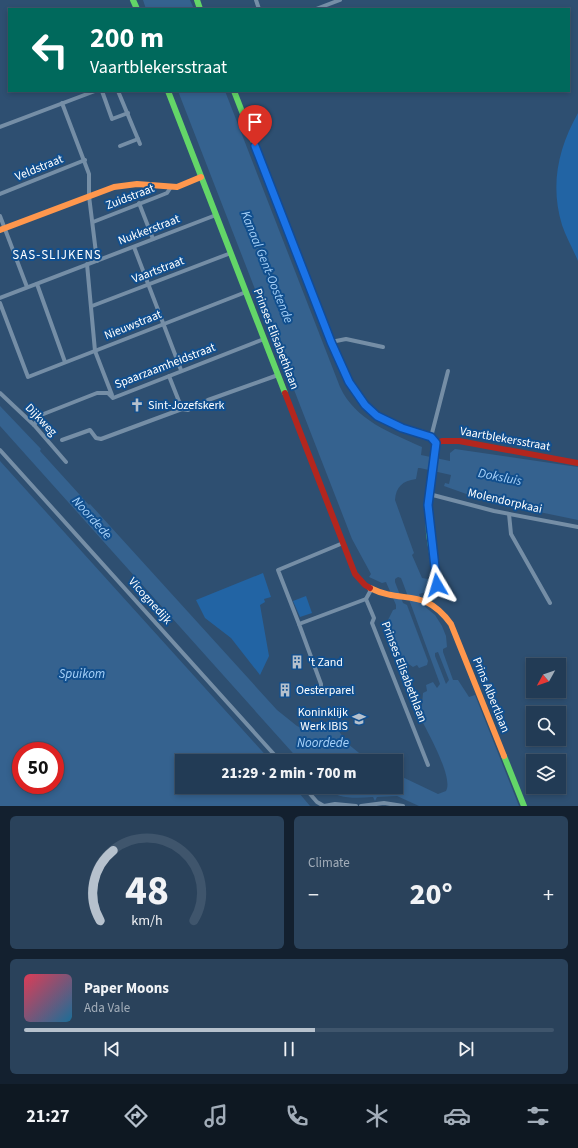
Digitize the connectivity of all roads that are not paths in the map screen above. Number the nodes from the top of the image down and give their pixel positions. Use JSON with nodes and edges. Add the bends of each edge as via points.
{"nodes":[{"id":1,"x":340,"y":0,"type":"edge"},
{"id":2,"x":319,"y":8,"type":"edge"},
{"id":3,"x":92,"y":92,"type":"edge"},
{"id":4,"x":102,"y":92,"type":"edge"},
{"id":5,"x":118,"y":92,"type":"edge"},
{"id":6,"x":168,"y":92,"type":"edge"},
{"id":7,"x":234,"y":92,"type":"edge"},
{"id":8,"x":62,"y":103,"type":"junction"},
{"id":9,"x":128,"y":113,"type":"junction"},
{"id":10,"x":0,"y":127,"type":"edge"},
{"id":11,"x":138,"y":139,"type":"junction"},
{"id":12,"x":140,"y":144,"type":"dead end"},
{"id":13,"x":120,"y":146,"type":"dead end"},
{"id":14,"x":85,"y":160,"type":"junction"},
{"id":15,"x":201,"y":177,"type":"junction"},
{"id":16,"x":171,"y":187,"type":"junction"},
{"id":17,"x":0,"y":194,"type":"edge"},
{"id":18,"x":90,"y":196,"type":"junction"},
{"id":19,"x":139,"y":203,"type":"junction"},
{"id":20,"x":216,"y":215,"type":"junction"},
{"id":21,"x":0,"y":216,"type":"edge"},
{"id":22,"x":93,"y":222,"type":"junction"},
{"id":23,"x":2,"y":229,"type":"edge"},
{"id":24,"x":153,"y":239,"type":"junction"},
{"id":25,"x":134,"y":247,"type":"junction"},
{"id":26,"x":231,"y":252,"type":"junction"},
{"id":27,"x":97,"y":261,"type":"junction"},
{"id":28,"x":87,"y":264,"type":"junction"},
{"id":29,"x":37,"y":284,"type":"junction"},
{"id":30,"x":148,"y":284,"type":"junction"},
{"id":31,"x":27,"y":287,"type":"junction"},
{"id":32,"x":246,"y":292,"type":"junction"},
{"id":33,"x":0,"y":298,"type":"edge"},
{"id":34,"x":0,"y":303,"type":"edge"},
{"id":35,"x":92,"y":306,"type":"junction"},
{"id":36,"x":164,"y":324,"type":"junction"},
{"id":37,"x":264,"y":339,"type":"junction"},
{"id":38,"x":331,"y":342,"type":"junction"},
{"id":39,"x":384,"y":347,"type":"dead end"},
{"id":40,"x":95,"y":351,"type":"junction"},
{"id":41,"x":65,"y":362,"type":"junction"},
{"id":42,"x":181,"y":370,"type":"junction"},
{"id":43,"x":448,"y":371,"type":"dead end"},
{"id":44,"x":278,"y":375,"type":"junction"},
{"id":45,"x":169,"y":376,"type":"junction"},
{"id":46,"x":0,"y":393,"type":"edge"},
{"id":47,"x":112,"y":398,"type":"junction"},
{"id":48,"x":182,"y":409,"type":"junction"},
{"id":49,"x":34,"y":425,"type":"junction"},
{"id":50,"x":431,"y":437,"type":"junction"},
{"id":51,"x":62,"y":440,"type":"dead end"},
{"id":52,"x":436,"y":443,"type":"junction"},
{"id":53,"x":0,"y":450,"type":"edge"},
{"id":54,"x":66,"y":462,"type":"dead end"},
{"id":55,"x":578,"y":463,"type":"edge"},
{"id":56,"x":428,"y":494,"type":"junction"},
{"id":57,"x":509,"y":514,"type":"junction"},
{"id":58,"x":578,"y":527,"type":"edge"},
{"id":59,"x":344,"y":543,"type":"junction"},
{"id":60,"x":372,"y":588,"type":"junction"},
{"id":61,"x":400,"y":596,"type":"joint"},
{"id":62,"x":366,"y":599,"type":"junction"},
{"id":63,"x":425,"y":600,"type":"junction"},
{"id":64,"x":550,"y":603,"type":"dead end"},
{"id":65,"x":299,"y":624,"type":"junction"},
{"id":66,"x":321,"y":689,"type":"dead end"},
{"id":67,"x":274,"y":754,"type":"edge"},
{"id":68,"x":428,"y":765,"type":"dead end"},
{"id":69,"x":310,"y":794,"type":"edge"},
{"id":70,"x":324,"y":806,"type":"edge"},
{"id":71,"x":356,"y":806,"type":"edge"},
{"id":72,"x":361,"y":806,"type":"edge"},
{"id":73,"x":403,"y":806,"type":"edge"},
{"id":74,"x":524,"y":806,"type":"edge"}],
"edges":[{"from":1,"to":2,"type":"street"},
{"from":3,"to":8,"type":"street"},
{"from":4,"to":9,"type":"street","via":[[112,119]]},
{"from":5,"to":9,"type":"street"},
{"from":6,"to":15,"type":"main road","name":"Prinses Elisabethlaan"},
{"from":7,"to":38,"type":"main road"},
{"from":8,"to":10,"type":"street"},
{"from":8,"to":14,"type":"street"},
{"from":9,"to":11,"type":"street"},
{"from":11,"to":12,"type":"street"},
{"from":11,"to":13,"type":"street"},
{"from":14,"to":17,"type":"street","name":"Veldstraat"},
{"from":14,"to":18,"type":"street","via":[[90,179]]},
{"from":15,"to":16,"type":"main road"},
{"from":15,"to":20,"type":"main road","name":"Prinses Elisabethlaan"},
{"from":16,"to":18,"type":"main road","via":[[128,185]]},
{"from":16,"to":19,"type":"street","name":"Zuidstraat","via":[[167,193]]},
{"from":18,"to":22,"type":"street"},
{"from":18,"to":23,"type":"main road"},
{"from":19,"to":22,"type":"street","name":"Zuidstraat"},
{"from":19,"to":24,"type":"street"},
{"from":20,"to":24,"type":"street","name":"Nukkerstraat"},
{"from":20,"to":26,"type":"main road","name":"Prinses Elisabethlaan"},
{"from":21,"to":23,"type":"street"},
{"from":22,"to":27,"type":"street"},
{"from":23,"to":31,"type":"street"},
{"from":24,"to":25,"type":"street","name":"Nukkerstraat"},
{"from":25,"to":27,"type":"street","name":"Nukkerstraat"},
{"from":25,"to":30,"type":"street"},
{"from":26,"to":30,"type":"street","name":"Vaartstraat"},
{"from":26,"to":32,"type":"main road","name":"Prinses Elisabethlaan"},
{"from":27,"to":28,"type":"street","name":"Nukkerstraat"},
{"from":28,"to":29,"type":"street","name":"Nukkerstraat"},
{"from":28,"to":35,"type":"street"},
{"from":29,"to":31,"type":"street","name":"Nukkerstraat"},
{"from":29,"to":41,"type":"street"},
{"from":30,"to":35,"type":"street","name":"Vaartstraat"},
{"from":30,"to":36,"type":"street"},
{"from":31,"to":33,"type":"street","name":"Nukkerstraat"},
{"from":32,"to":36,"type":"street","name":"Nieuwstraat"},
{"from":32,"to":37,"type":"main road","name":"Prinses Elisabethlaan"},
{"from":34,"to":41,"type":"street","name":"Nieuwstraat","via":[[28,377]]},
{"from":35,"to":40,"type":"street"},
{"from":36,"to":40,"type":"street","name":"Nieuwstraat"},
{"from":36,"to":42,"type":"street"},
{"from":37,"to":42,"type":"street","name":"Spaarzaamheidstraat"},
{"from":37,"to":44,"type":"main road","name":"Prinses Elisabethlaan"},
{"from":38,"to":39,"type":"street","via":[[346,339]]},
{"from":38,"to":50,"type":"main road","via":[[344,374],[365,405],[390,423]]},
{"from":40,"to":41,"type":"street","name":"Nieuwstraat"},
{"from":40,"to":47,"type":"street"},
{"from":42,"to":45,"type":"street","name":"Spaarzaamheidstraat"},
{"from":43,"to":50,"type":"street"},
{"from":44,"to":48,"type":"street","via":[[208,400],[188,410]]},
{"from":44,"to":59,"type":"main road","name":"Prinses Elisabethlaan"},
{"from":45,"to":47,"type":"street","name":"Spaarzaamheidstraat"},
{"from":45,"to":48,"type":"street"},
{"from":46,"to":49,"type":"street","name":"Dijkweg"},
{"from":47,"to":49,"type":"street","name":"Spaarzaamheidstraat","via":[[108,393],[97,392],[41,415]]},
{"from":48,"to":51,"type":"street","via":[[101,439],[96,438],[90,430]]},
{"from":49,"to":54,"type":"street","name":"Dijkweg"},
{"from":50,"to":52,"type":"main road"},
{"from":52,"to":55,"type":"main road","name":"Vaartblekersstraat","via":[[459,441]]},
{"from":52,"to":56,"type":"main road"},
{"from":53,"to":67,"type":"street","name":"Vicognedijk"},
{"from":56,"to":57,"type":"street","name":"Molendorpkaai"},
{"from":56,"to":63,"type":"main road","via":[[437,585],[436,590]]},
{"from":57,"to":58,"type":"street","name":"Molendorpkaai"},
{"from":57,"to":64,"type":"street","via":[[511,534]]},
{"from":59,"to":60,"type":"main road","name":"Prinses Elisabethlaan","via":[[358,579]]},
{"from":59,"to":65,"type":"street","via":[[278,570]]},
{"from":60,"to":61,"type":"main road","name":"Prinses Elisabethlaan"},
{"from":60,"to":62,"type":"street"},
{"from":61,"to":63,"type":"main road","name":"Prins Albertlaan"},
{"from":62,"to":65,"type":"street"},
{"from":62,"to":68,"type":"street","name":"Prinses Elisabethlaan","via":[[374,618],[372,623]]},
{"from":63,"to":74,"type":"main road","name":"Prins Albertlaan","via":[[440,608],[451,624]]},
{"from":65,"to":66,"type":"street","via":[[322,684]]},
{"from":69,"to":70,"type":"street"},
{"from":70,"to":71,"type":"street"},
{"from":72,"to":73,"type":"street","via":[[384,803]]}]}
